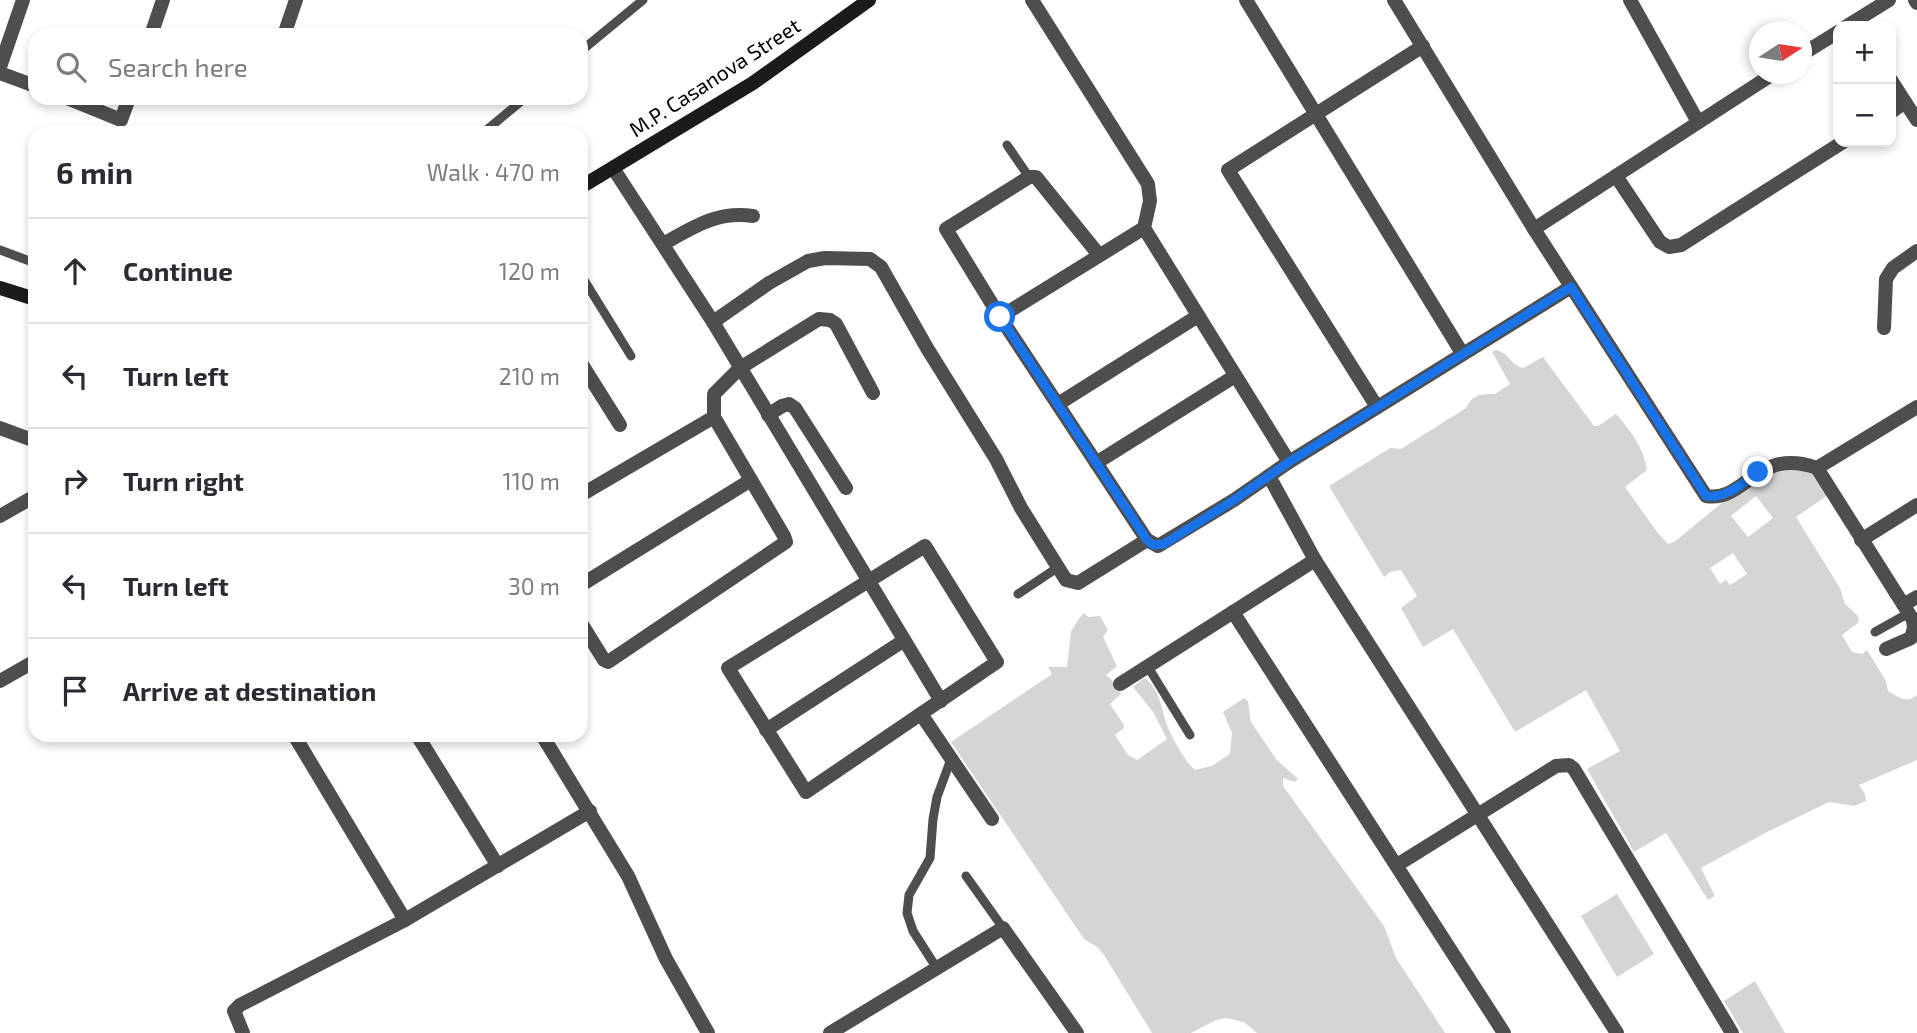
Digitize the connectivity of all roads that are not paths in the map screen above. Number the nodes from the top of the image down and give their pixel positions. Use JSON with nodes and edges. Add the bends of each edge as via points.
{"nodes":[{"id":1,"x":23,"y":0,"type":"edge"},
{"id":2,"x":163,"y":0,"type":"edge"},
{"id":3,"x":296,"y":0,"type":"edge"},
{"id":4,"x":643,"y":0,"type":"edge"},
{"id":5,"x":869,"y":0,"type":"edge"},
{"id":6,"x":1032,"y":0,"type":"edge"},
{"id":7,"x":1247,"y":0,"type":"edge"},
{"id":8,"x":1394,"y":0,"type":"edge"},
{"id":9,"x":1630,"y":0,"type":"edge"},
{"id":10,"x":1889,"y":0,"type":"edge"},
{"id":11,"x":1858,"y":21,"type":"edge"},
{"id":12,"x":153,"y":28,"type":"edge"},
{"id":13,"x":286,"y":28,"type":"edge"},
{"id":14,"x":1833,"y":35,"type":"edge"},
{"id":15,"x":588,"y":45,"type":"edge"},
{"id":16,"x":1423,"y":46,"type":"junction"},
{"id":17,"x":1812,"y":48,"type":"edge"},
{"id":18,"x":0,"y":67,"type":"edge"},
{"id":19,"x":0,"y":73,"type":"edge"},
{"id":20,"x":28,"y":83,"type":"edge"},
{"id":21,"x":1757,"y":84,"type":"edge"},
{"id":22,"x":1894,"y":84,"type":"edge"},
{"id":23,"x":1905,"y":102,"type":"junction"},
{"id":24,"x":84,"y":105,"type":"edge"},
{"id":25,"x":126,"y":105,"type":"edge"},
{"id":26,"x":516,"y":105,"type":"edge"},
{"id":27,"x":1896,"y":108,"type":"edge"},
{"id":28,"x":1316,"y":114,"type":"junction"},
{"id":29,"x":1917,"y":120,"type":"edge"},
{"id":30,"x":1698,"y":122,"type":"junction"},
{"id":31,"x":491,"y":126,"type":"edge"},
{"id":32,"x":1007,"y":145,"type":"dead end"},
{"id":33,"x":1835,"y":147,"type":"edge"},
{"id":34,"x":613,"y":168,"type":"junction"},
{"id":35,"x":1616,"y":176,"type":"junction"},
{"id":36,"x":1029,"y":177,"type":"junction"},
{"id":37,"x":588,"y":183,"type":"edge"},
{"id":38,"x":752,"y":216,"type":"dead end"},
{"id":39,"x":1144,"y":228,"type":"junction"},
{"id":40,"x":1534,"y":229,"type":"junction"},
{"id":41,"x":663,"y":244,"type":"junction"},
{"id":42,"x":0,"y":250,"type":"edge"},
{"id":43,"x":1917,"y":251,"type":"edge"},
{"id":44,"x":1098,"y":255,"type":"junction"},
{"id":45,"x":28,"y":260,"type":"edge"},
{"id":46,"x":588,"y":286,"type":"edge"},
{"id":47,"x":1571,"y":287,"type":"junction"},
{"id":48,"x":0,"y":288,"type":"edge"},
{"id":49,"x":28,"y":297,"type":"edge"},
{"id":50,"x":1198,"y":316,"type":"junction"},
{"id":51,"x":1000,"y":317,"type":"junction"},
{"id":52,"x":713,"y":322,"type":"junction"},
{"id":53,"x":1884,"y":328,"type":"dead end"},
{"id":54,"x":1462,"y":353,"type":"junction"},
{"id":55,"x":631,"y":356,"type":"dead end"},
{"id":56,"x":740,"y":368,"type":"junction"},
{"id":57,"x":588,"y":374,"type":"edge"},
{"id":58,"x":1235,"y":376,"type":"junction"},
{"id":59,"x":873,"y":393,"type":"dead end"},
{"id":60,"x":1058,"y":404,"type":"junction"},
{"id":61,"x":1377,"y":407,"type":"junction"},
{"id":62,"x":1917,"y":407,"type":"edge"},
{"id":63,"x":768,"y":415,"type":"junction"},
{"id":64,"x":714,"y":417,"type":"junction"},
{"id":65,"x":620,"y":425,"type":"dead end"},
{"id":66,"x":0,"y":428,"type":"edge"},
{"id":67,"x":28,"y":438,"type":"edge"},
{"id":68,"x":1289,"y":462,"type":"junction"},
{"id":69,"x":1097,"y":463,"type":"junction"},
{"id":70,"x":1817,"y":468,"type":"junction"},
{"id":71,"x":1269,"y":476,"type":"junction"},
{"id":72,"x":751,"y":480,"type":"junction"},
{"id":73,"x":846,"y":488,"type":"dead end"},
{"id":74,"x":588,"y":491,"type":"edge"},
{"id":75,"x":28,"y":500,"type":"edge"},
{"id":76,"x":1917,"y":505,"type":"edge"},
{"id":77,"x":0,"y":516,"type":"edge"},
{"id":78,"x":1147,"y":540,"type":"junction"},
{"id":79,"x":1861,"y":540,"type":"junction"},
{"id":80,"x":1315,"y":560,"type":"junction"},
{"id":81,"x":1057,"y":568,"type":"junction"},
{"id":82,"x":588,"y":581,"type":"edge"},
{"id":83,"x":868,"y":581,"type":"junction"},
{"id":84,"x":1018,"y":594,"type":"dead end"},
{"id":85,"x":1910,"y":605,"type":"edge"},
{"id":86,"x":1233,"y":612,"type":"junction"},
{"id":87,"x":1875,"y":632,"type":"dead end"},
{"id":88,"x":588,"y":634,"type":"edge"},
{"id":89,"x":903,"y":641,"type":"junction"},
{"id":90,"x":1886,"y":649,"type":"dead end"},
{"id":91,"x":28,"y":665,"type":"edge"},
{"id":92,"x":1148,"y":667,"type":"junction"},
{"id":93,"x":0,"y":681,"type":"edge"},
{"id":94,"x":1120,"y":684,"type":"dead end"},
{"id":95,"x":941,"y":701,"type":"junction"},
{"id":96,"x":921,"y":714,"type":"junction"},
{"id":97,"x":766,"y":730,"type":"junction"},
{"id":98,"x":1190,"y":735,"type":"dead end"},
{"id":99,"x":299,"y":742,"type":"edge"},
{"id":100,"x":421,"y":742,"type":"edge"},
{"id":101,"x":546,"y":742,"type":"edge"},
{"id":102,"x":951,"y":759,"type":"junction"},
{"id":103,"x":590,"y":811,"type":"junction"},
{"id":104,"x":1479,"y":814,"type":"junction"},
{"id":105,"x":992,"y":819,"type":"dead end"},
{"id":106,"x":1397,"y":865,"type":"junction"},
{"id":107,"x":498,"y":866,"type":"junction"},
{"id":108,"x":966,"y":876,"type":"dead end"},
{"id":109,"x":405,"y":920,"type":"junction"},
{"id":110,"x":1003,"y":928,"type":"junction"},
{"id":111,"x":936,"y":967,"type":"junction"},
{"id":112,"x":1069,"y":1031,"type":"edge"},
{"id":113,"x":243,"y":1033,"type":"edge"},
{"id":114,"x":708,"y":1033,"type":"edge"},
{"id":115,"x":830,"y":1033,"type":"edge"},
{"id":116,"x":1504,"y":1033,"type":"edge"},
{"id":117,"x":1617,"y":1033,"type":"edge"},
{"id":118,"x":1732,"y":1033,"type":"edge"}],
"edges":[{"from":1,"to":18,"type":"street"},
{"from":2,"to":12,"type":"street"},
{"from":3,"to":13,"type":"street"},
{"from":4,"to":15,"type":"lane"},
{"from":5,"to":34,"type":"street","name":"M.P. Casanova Street","via":[[753,83]]},
{"from":6,"to":39,"type":"street","via":[[1148,184],[1150,201]]},
{"from":7,"to":28,"type":"street"},
{"from":8,"to":16,"type":"street"},
{"from":9,"to":30,"type":"street"},
{"from":10,"to":11,"type":"street"},
{"from":14,"to":17,"type":"street"},
{"from":16,"to":28,"type":"street"},
{"from":16,"to":40,"type":"street"},
{"from":19,"to":20,"type":"street"},
{"from":21,"to":30,"type":"street"},
{"from":22,"to":23,"type":"street"},
{"from":23,"to":27,"type":"street"},
{"from":23,"to":29,"type":"street"},
{"from":24,"to":25,"type":"street","via":[[121,120]]},
{"from":26,"to":31,"type":"lane"},
{"from":28,"to":54,"type":"street"},
{"from":28,"to":61,"type":"street","via":[[1228,170]]},
{"from":30,"to":35,"type":"street"},
{"from":32,"to":36,"type":"lane"},
{"from":33,"to":35,"type":"street","via":[[1681,245],[1670,247],[1660,242]]},
{"from":34,"to":37,"type":"street","name":"M.P. Casanova Street"},
{"from":34,"to":41,"type":"street"},
{"from":35,"to":40,"type":"street"},
{"from":36,"to":44,"type":"street","via":[[1042,182]]},
{"from":36,"to":51,"type":"street","via":[[946,229]]},
{"from":38,"to":41,"type":"street","via":[[733,214],[707,220]]},
{"from":39,"to":44,"type":"street"},
{"from":39,"to":50,"type":"street"},
{"from":40,"to":47,"type":"street"},
{"from":41,"to":52,"type":"street"},
{"from":42,"to":45,"type":"lane"},
{"from":43,"to":53,"type":"street","via":[[1886,279]]},
{"from":44,"to":51,"type":"street"},
{"from":46,"to":55,"type":"lane"},
{"from":47,"to":54,"type":"street"},
{"from":47,"to":70,"type":"street","via":[[1706,496],[1732,491],[1776,464]]},
{"from":48,"to":49,"type":"street"},
{"from":50,"to":58,"type":"street"},
{"from":50,"to":60,"type":"street"},
{"from":51,"to":60,"type":"street"},
{"from":52,"to":56,"type":"street"},
{"from":52,"to":81,"type":"street","via":[[808,261],[870,259],[881,267]]},
{"from":54,"to":61,"type":"street"},
{"from":56,"to":59,"type":"street","via":[[819,319],[830,320]]},
{"from":56,"to":63,"type":"street"},
{"from":56,"to":64,"type":"street","via":[[714,394]]},
{"from":57,"to":65,"type":"street"},
{"from":58,"to":68,"type":"street"},
{"from":58,"to":69,"type":"street"},
{"from":60,"to":69,"type":"street"},
{"from":61,"to":68,"type":"street"},
{"from":62,"to":70,"type":"street"},
{"from":63,"to":73,"type":"street","via":[[789,404],[795,408]]},
{"from":63,"to":83,"type":"street"},
{"from":64,"to":72,"type":"street"},
{"from":64,"to":74,"type":"street"},
{"from":66,"to":67,"type":"street"},
{"from":68,"to":71,"type":"street"},
{"from":69,"to":78,"type":"street"},
{"from":70,"to":79,"type":"street"},
{"from":71,"to":78,"type":"street","via":[[1164,544]]},
{"from":71,"to":80,"type":"street"},
{"from":72,"to":82,"type":"street"},
{"from":72,"to":88,"type":"street","via":[[784,536],[782,546],[608,662]]},
{"from":75,"to":77,"type":"street"},
{"from":76,"to":79,"type":"street"},
{"from":78,"to":81,"type":"street","via":[[1078,583],[1066,580]]},
{"from":79,"to":85,"type":"street"},
{"from":80,"to":86,"type":"street"},
{"from":80,"to":104,"type":"street"},
{"from":81,"to":84,"type":"lane"},
{"from":83,"to":89,"type":"street"},
{"from":83,"to":95,"type":"street","via":[[925,546],[997,662]]},
{"from":83,"to":97,"type":"street","via":[[729,668]]},
{"from":85,"to":87,"type":"lane"},
{"from":85,"to":90,"type":"street","via":[[1913,634]]},
{"from":86,"to":92,"type":"street"},
{"from":86,"to":106,"type":"street"},
{"from":89,"to":95,"type":"street"},
{"from":89,"to":97,"type":"street"},
{"from":91,"to":93,"type":"street"},
{"from":92,"to":94,"type":"street"},
{"from":92,"to":98,"type":"lane"},
{"from":95,"to":96,"type":"street"},
{"from":96,"to":97,"type":"street","via":[[806,792]]},
{"from":96,"to":102,"type":"street"},
{"from":99,"to":109,"type":"street"},
{"from":100,"to":107,"type":"street"},
{"from":101,"to":103,"type":"street"},
{"from":102,"to":105,"type":"street"},
{"from":102,"to":111,"type":"lane","via":[[935,808],[930,858],[909,895],[907,913]]},
{"from":103,"to":107,"type":"street"},
{"from":103,"to":114,"type":"street"},
{"from":104,"to":106,"type":"street"},
{"from":104,"to":117,"type":"street"},
{"from":104,"to":118,"type":"street","via":[[1556,766],[1574,769]]},
{"from":106,"to":116,"type":"street"},
{"from":107,"to":109,"type":"street"},
{"from":108,"to":110,"type":"lane"},
{"from":109,"to":113,"type":"street","via":[[240,1005],[234,1011]]},
{"from":110,"to":111,"type":"street"},
{"from":110,"to":112,"type":"street"},
{"from":111,"to":115,"type":"street"}]}
